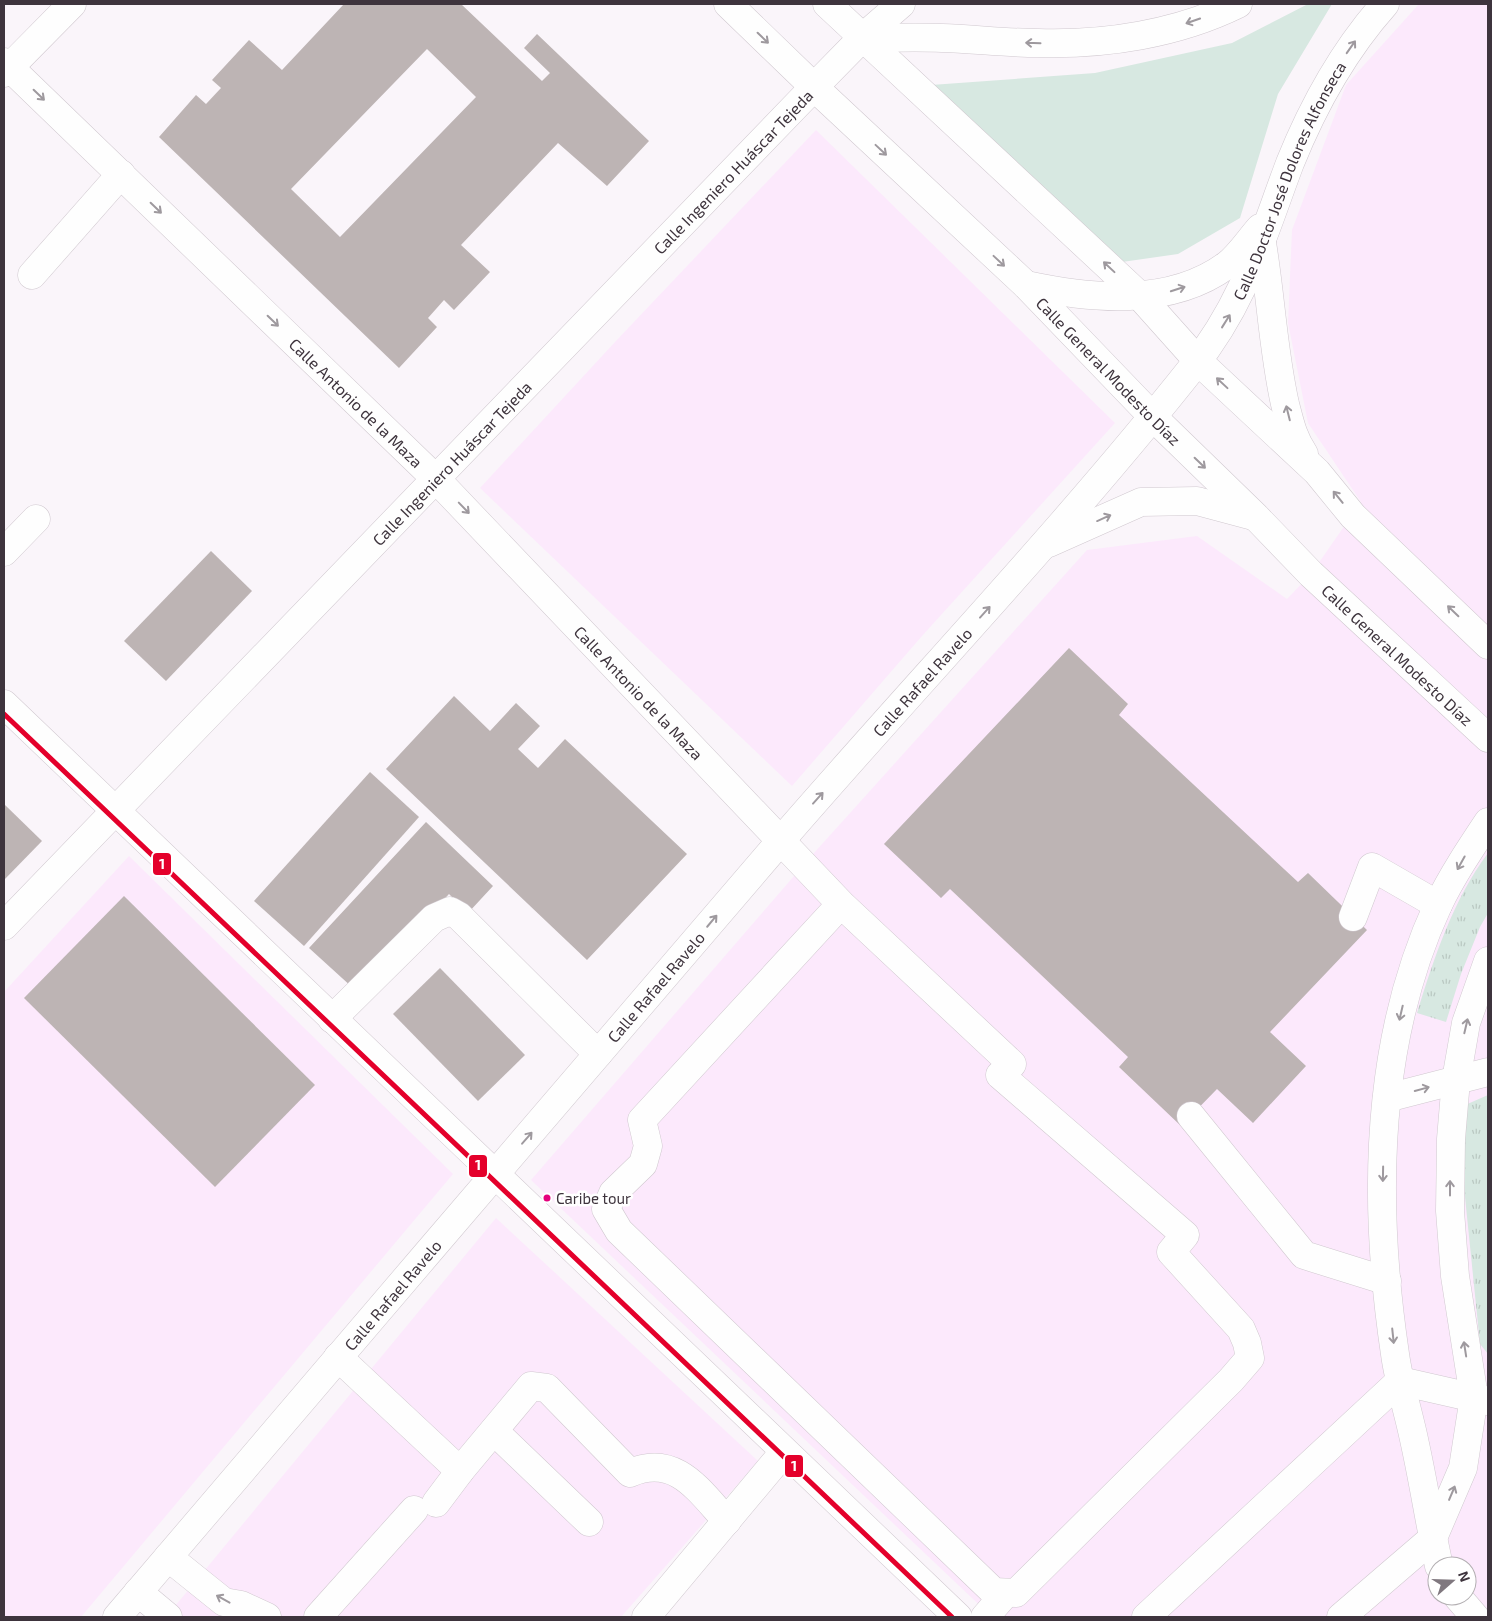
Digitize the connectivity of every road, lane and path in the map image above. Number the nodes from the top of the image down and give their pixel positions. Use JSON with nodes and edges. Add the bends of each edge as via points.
{"nodes":[{"id":1,"x":72,"y":4,"type":"edge"},
{"id":2,"x":728,"y":4,"type":"edge"},
{"id":3,"x":827,"y":4,"type":"edge"},
{"id":4,"x":901,"y":4,"type":"edge"},
{"id":5,"x":1238,"y":4,"type":"edge"},
{"id":6,"x":1385,"y":4,"type":"edge"},
{"id":7,"x":862,"y":38,"type":"junction"},
{"id":8,"x":6,"y":67,"type":"edge"},
{"id":9,"x":814,"y":87,"type":"junction"},
{"id":10,"x":121,"y":174,"type":"junction"},
{"id":11,"x":1273,"y":213,"type":"junction"},
{"id":12,"x":1262,"y":242,"type":"junction"},
{"id":13,"x":32,"y":275,"type":"dead end"},
{"id":14,"x":1026,"y":286,"type":"junction"},
{"id":15,"x":1139,"y":295,"type":"junction"},
{"id":16,"x":1198,"y":361,"type":"junction"},
{"id":17,"x":1153,"y":417,"type":"junction"},
{"id":18,"x":1317,"y":472,"type":"junction"},
{"id":19,"x":436,"y":479,"type":"junction"},
{"id":20,"x":1256,"y":517,"type":"junction"},
{"id":21,"x":36,"y":519,"type":"dead end"},
{"id":22,"x":1044,"y":545,"type":"junction"},
{"id":23,"x":4,"y":552,"type":"edge"},
{"id":24,"x":1488,"y":645,"type":"edge"},
{"id":25,"x":4,"y":704,"type":"edge"},
{"id":26,"x":1488,"y":738,"type":"edge"},
{"id":27,"x":115,"y":811,"type":"junction"},
{"id":28,"x":1488,"y":822,"type":"edge"},
{"id":29,"x":780,"y":841,"type":"junction"},
{"id":30,"x":841,"y":904,"type":"junction"},
{"id":31,"x":1438,"y":905,"type":"junction"},
{"id":32,"x":1353,"y":917,"type":"dead end"},
{"id":33,"x":4,"y":926,"type":"edge"},
{"id":34,"x":1488,"y":961,"type":"edge"},
{"id":35,"x":332,"y":1019,"type":"junction"},
{"id":36,"x":598,"y":1054,"type":"junction"},
{"id":37,"x":1488,"y":1072,"type":"edge"},
{"id":38,"x":1456,"y":1080,"type":"junction"},
{"id":39,"x":1387,"y":1098,"type":"junction"},
{"id":40,"x":1191,"y":1116,"type":"dead end"},
{"id":41,"x":495,"y":1175,"type":"junction"},
{"id":42,"x":1387,"y":1281,"type":"junction"},
{"id":43,"x":338,"y":1357,"type":"junction"},
{"id":44,"x":1400,"y":1381,"type":"junction"},
{"id":45,"x":1481,"y":1399,"type":"edge"},
{"id":46,"x":494,"y":1431,"type":"junction"},
{"id":47,"x":784,"y":1452,"type":"junction"},
{"id":48,"x":460,"y":1471,"type":"junction"},
{"id":49,"x":727,"y":1521,"type":"junction"},
{"id":50,"x":590,"y":1522,"type":"dead end"},
{"id":51,"x":1433,"y":1538,"type":"junction"},
{"id":52,"x":1437,"y":1556,"type":"edge"},
{"id":53,"x":168,"y":1557,"type":"junction"},
{"id":54,"x":138,"y":1592,"type":"junction"},
{"id":55,"x":1005,"y":1594,"type":"junction"},
{"id":56,"x":1466,"y":1606,"type":"edge"},
{"id":57,"x":117,"y":1617,"type":"edge"},
{"id":58,"x":168,"y":1617,"type":"edge"},
{"id":59,"x":267,"y":1617,"type":"edge"},
{"id":60,"x":318,"y":1617,"type":"edge"},
{"id":61,"x":646,"y":1617,"type":"edge"},
{"id":62,"x":958,"y":1617,"type":"edge"},
{"id":63,"x":985,"y":1617,"type":"edge"},
{"id":64,"x":1146,"y":1617,"type":"edge"},
{"id":65,"x":1341,"y":1617,"type":"edge"},
{"id":66,"x":1475,"y":1617,"type":"edge"}],
"edges":[{"from":1,"to":8,"type":"street"},
{"from":2,"to":9,"type":"street","name":"Calle General Modesto Díaz","one_way":true},
{"from":3,"to":7,"type":"street"},
{"from":4,"to":7,"type":"street","name":"Calle Ingeniero Huáscar Tejeda"},
{"from":5,"to":7,"type":"street","one_way":true,"via":[[1140,36],[1093,41],[1038,43]]},
{"from":11,"to":6,"type":"street","name":"Calle Doctor José Dolores Alfonseca","one_way":true,"via":[[1292,160],[1333,72],[1368,22]]},
{"from":7,"to":9,"type":"street","name":"Calle Ingeniero Huáscar Tejeda"},
{"from":15,"to":7,"type":"street","one_way":true},
{"from":8,"to":10,"type":"street","name":"Calle Antonio de la Maza","one_way":true},
{"from":9,"to":14,"type":"street","name":"Calle General Modesto Díaz","one_way":true},
{"from":9,"to":19,"type":"street","name":"Calle Ingeniero Huáscar Tejeda"},
{"from":10,"to":13,"type":"street"},
{"from":10,"to":19,"type":"street","name":"Calle Antonio de la Maza","one_way":true},
{"from":11,"to":12,"type":"street","name":"Calle Doctor José Dolores Alfonseca"},
{"from":15,"to":11,"type":"street","one_way":true,"via":[[1169,292],[1196,283],[1228,265]]},
{"from":16,"to":12,"type":"street","name":"Calle Doctor José Dolores Alfonseca","one_way":true,"via":[[1234,308]]},
{"from":18,"to":12,"type":"street","one_way":true,"via":[[1294,440],[1285,404],[1272,336]]},
{"from":14,"to":15,"type":"street","via":[[1089,296]]},
{"from":14,"to":17,"type":"street","name":"Calle General Modesto Díaz"},
{"from":15,"to":16,"type":"street"},
{"from":16,"to":17,"type":"street","name":"Calle Rafael Ravelo"},
{"from":18,"to":16,"type":"street","one_way":true},
{"from":17,"to":20,"type":"street","name":"Calle General Modesto Díaz","one_way":true},
{"from":17,"to":22,"type":"street","name":"Calle Rafael Ravelo"},
{"from":24,"to":18,"type":"street","one_way":true,"via":[[1353,516]]},
{"from":19,"to":27,"type":"street","name":"Calle Ingeniero Huáscar Tejeda"},
{"from":19,"to":29,"type":"street","name":"Calle Antonio de la Maza","one_way":true},
{"from":22,"to":20,"type":"street","one_way":true,"via":[[1141,502],[1197,501]]},
{"from":20,"to":26,"type":"street","name":"Calle General Modesto Díaz","via":[[1311,574]]},
{"from":21,"to":23,"type":"street"},
{"from":29,"to":22,"type":"street","name":"Calle Rafael Ravelo","one_way":true},
{"from":25,"to":27,"type":"street"},
{"from":27,"to":33,"type":"street","name":"Calle Ingeniero Huáscar Tejeda"},
{"from":27,"to":35,"type":"street"},
{"from":28,"to":31,"type":"street","one_way":true},
{"from":29,"to":30,"type":"street","name":"Calle Antonio de la Maza"},
{"from":36,"to":29,"type":"street","name":"Calle Rafael Ravelo","one_way":true},
{"from":30,"to":55,"type":"street","via":[[642,1120],[648,1146],[643,1164],[613,1194],[606,1209],[619,1231],[994,1592]]},
{"from":30,"to":55,"type":"street","name":"Calle Antonio de la Maza","via":[[1012,1064],[1000,1075],[1185,1234],[1171,1252],[1241,1329],[1247,1343],[1250,1358],[1231,1380],[1016,1593]]},
{"from":31,"to":32,"type":"street","via":[[1372,867]]},
{"from":31,"to":39,"type":"street","one_way":true,"via":[[1405,997]]},
{"from":38,"to":34,"type":"street","one_way":true,"via":[[1466,1023]]},
{"from":35,"to":36,"type":"street","via":[[434,918],[450,911],[459,916]]},
{"from":35,"to":41,"type":"street"},
{"from":41,"to":36,"type":"street","name":"Calle Rafael Ravelo","one_way":true},
{"from":37,"to":38,"type":"street"},
{"from":39,"to":38,"type":"street","one_way":true},
{"from":45,"to":38,"type":"street","one_way":true,"via":[[1455,1276],[1450,1211],[1450,1139]]},
{"from":39,"to":42,"type":"street","one_way":true,"via":[[1383,1137]]},
{"from":40,"to":42,"type":"street","via":[[1304,1255]]},
{"from":41,"to":43,"type":"street","name":"Calle Rafael Ravelo"},
{"from":41,"to":47,"type":"street"},
{"from":42,"to":44,"type":"street","one_way":true},
{"from":43,"to":48,"type":"street"},
{"from":43,"to":53,"type":"street","name":"Calle Rafael Ravelo"},
{"from":44,"to":45,"type":"street"},
{"from":44,"to":51,"type":"street"},
{"from":44,"to":64,"type":"street"},
{"from":51,"to":45,"type":"street","one_way":true,"via":[[1463,1468]]},
{"from":46,"to":48,"type":"street"},
{"from":46,"to":49,"type":"street","via":[[531,1386],[547,1388],[630,1473],[645,1466],[677,1472],[689,1480]]},
{"from":46,"to":50,"type":"street"},
{"from":47,"to":49,"type":"street"},
{"from":47,"to":62,"type":"street"},
{"from":48,"to":60,"type":"street"},
{"from":49,"to":61,"type":"street"},
{"from":51,"to":52,"type":"street"},
{"from":51,"to":65,"type":"street"},
{"from":53,"to":54,"type":"street","name":"Calle Rafael Ravelo"},
{"from":59,"to":53,"type":"street","one_way":true,"via":[[241,1605],[224,1602]]},
{"from":54,"to":57,"type":"street","name":"Calle Rafael Ravelo"},
{"from":54,"to":58,"type":"street"},
{"from":55,"to":63,"type":"street"},
{"from":56,"to":66,"type":"street"}]}
